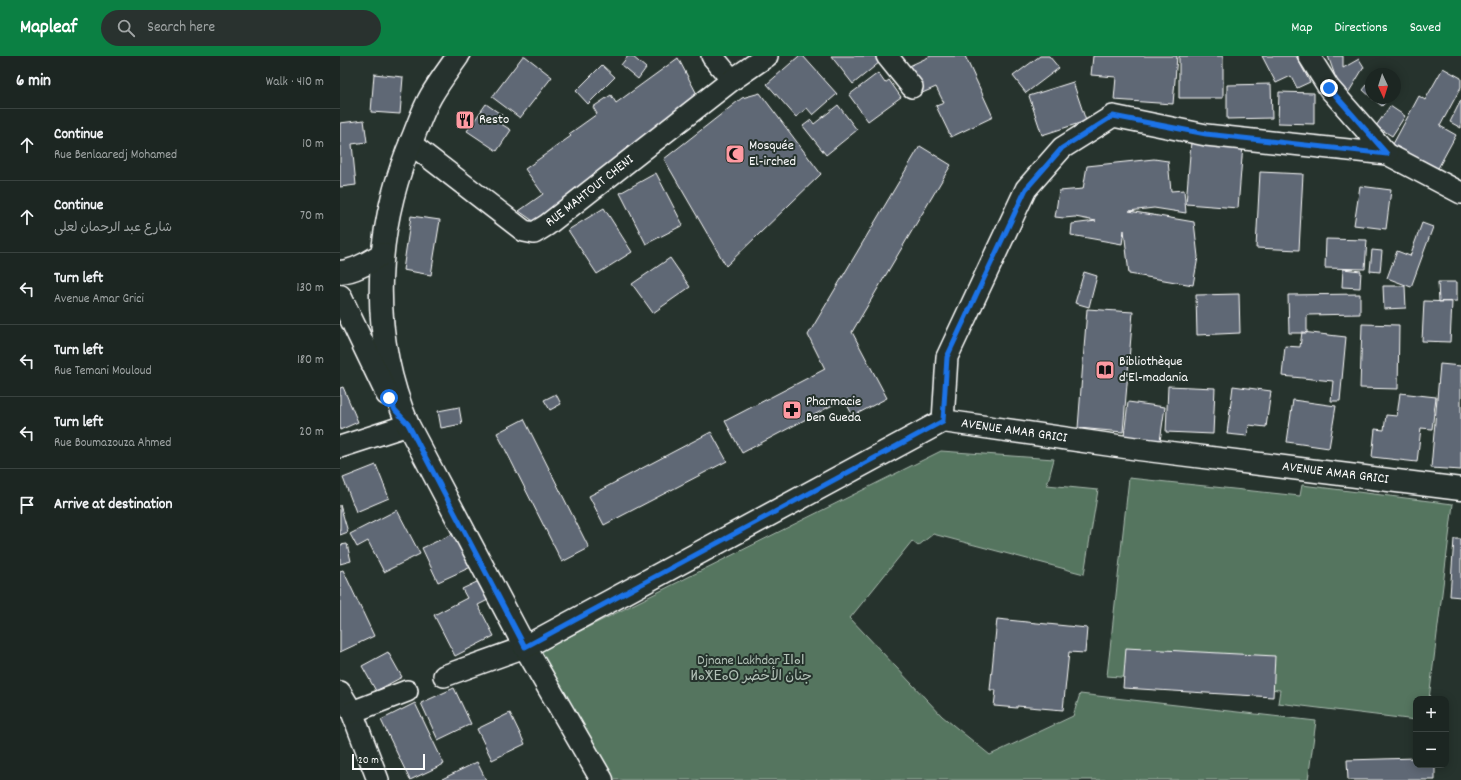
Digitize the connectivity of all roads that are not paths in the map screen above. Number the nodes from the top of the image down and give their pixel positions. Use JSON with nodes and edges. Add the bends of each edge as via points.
{"nodes":[{"id":1,"x":458,"y":56,"type":"edge"},
{"id":2,"x":712,"y":56,"type":"edge"},
{"id":3,"x":767,"y":56,"type":"edge"},
{"id":4,"x":887,"y":56,"type":"edge"},
{"id":5,"x":1309,"y":56,"type":"edge"},
{"id":6,"x":732,"y":80,"type":"junction"},
{"id":7,"x":912,"y":87,"type":"dead end"},
{"id":8,"x":410,"y":143,"type":"junction"},
{"id":9,"x":1387,"y":154,"type":"junction"},
{"id":10,"x":1461,"y":193,"type":"edge"},
{"id":11,"x":382,"y":254,"type":"junction"},
{"id":12,"x":340,"y":272,"type":"edge"},
{"id":13,"x":340,"y":296,"type":"edge"},
{"id":14,"x":943,"y":421,"type":"junction"},
{"id":15,"x":408,"y":424,"type":"junction"},
{"id":16,"x":340,"y":447,"type":"edge"},
{"id":17,"x":1461,"y":489,"type":"edge"},
{"id":18,"x":525,"y":647,"type":"junction"},
{"id":19,"x":444,"y":676,"type":"dead end"},
{"id":20,"x":407,"y":691,"type":"dead end"},
{"id":21,"x":340,"y":692,"type":"edge"},
{"id":22,"x":352,"y":712,"type":"junction"},
{"id":23,"x":378,"y":780,"type":"edge"},
{"id":24,"x":602,"y":780,"type":"edge"}],
"edges":[{"from":1,"to":8,"type":"street","via":[[430,97]]},
{"from":2,"to":6,"type":"street"},
{"from":3,"to":6,"type":"street","name":"RUE MAHTOUT CHENI"},
{"from":4,"to":7,"type":"street"},
{"from":5,"to":9,"type":"street","via":[[1329,88]]},
{"from":6,"to":8,"type":"street","name":"RUE MAHTOUT CHENI","via":[[534,233],[524,231]]},
{"from":8,"to":11,"type":"street","via":[[392,197]]},
{"from":9,"to":10,"type":"street"},
{"from":9,"to":14,"type":"street","via":[[1206,134],[1113,116],[1062,148],[1026,189],[947,357]]},
{"from":11,"to":12,"type":"street","via":[[357,268]]},
{"from":11,"to":15,"type":"street","via":[[380,291],[383,329],[390,366]]},
{"from":13,"to":15,"type":"street","via":[[391,404]]},
{"from":14,"to":17,"type":"street","name":"AVENUE AMAR GRICI","via":[[1139,449]]},
{"from":14,"to":18,"type":"street","name":"AVENUE AMAR GRICI"},
{"from":15,"to":16,"type":"street"},
{"from":15,"to":18,"type":"street"},
{"from":18,"to":19,"type":"street"},
{"from":18,"to":24,"type":"street"},
{"from":20,"to":22,"type":"street"},
{"from":21,"to":22,"type":"street"},
{"from":22,"to":23,"type":"street"}]}
